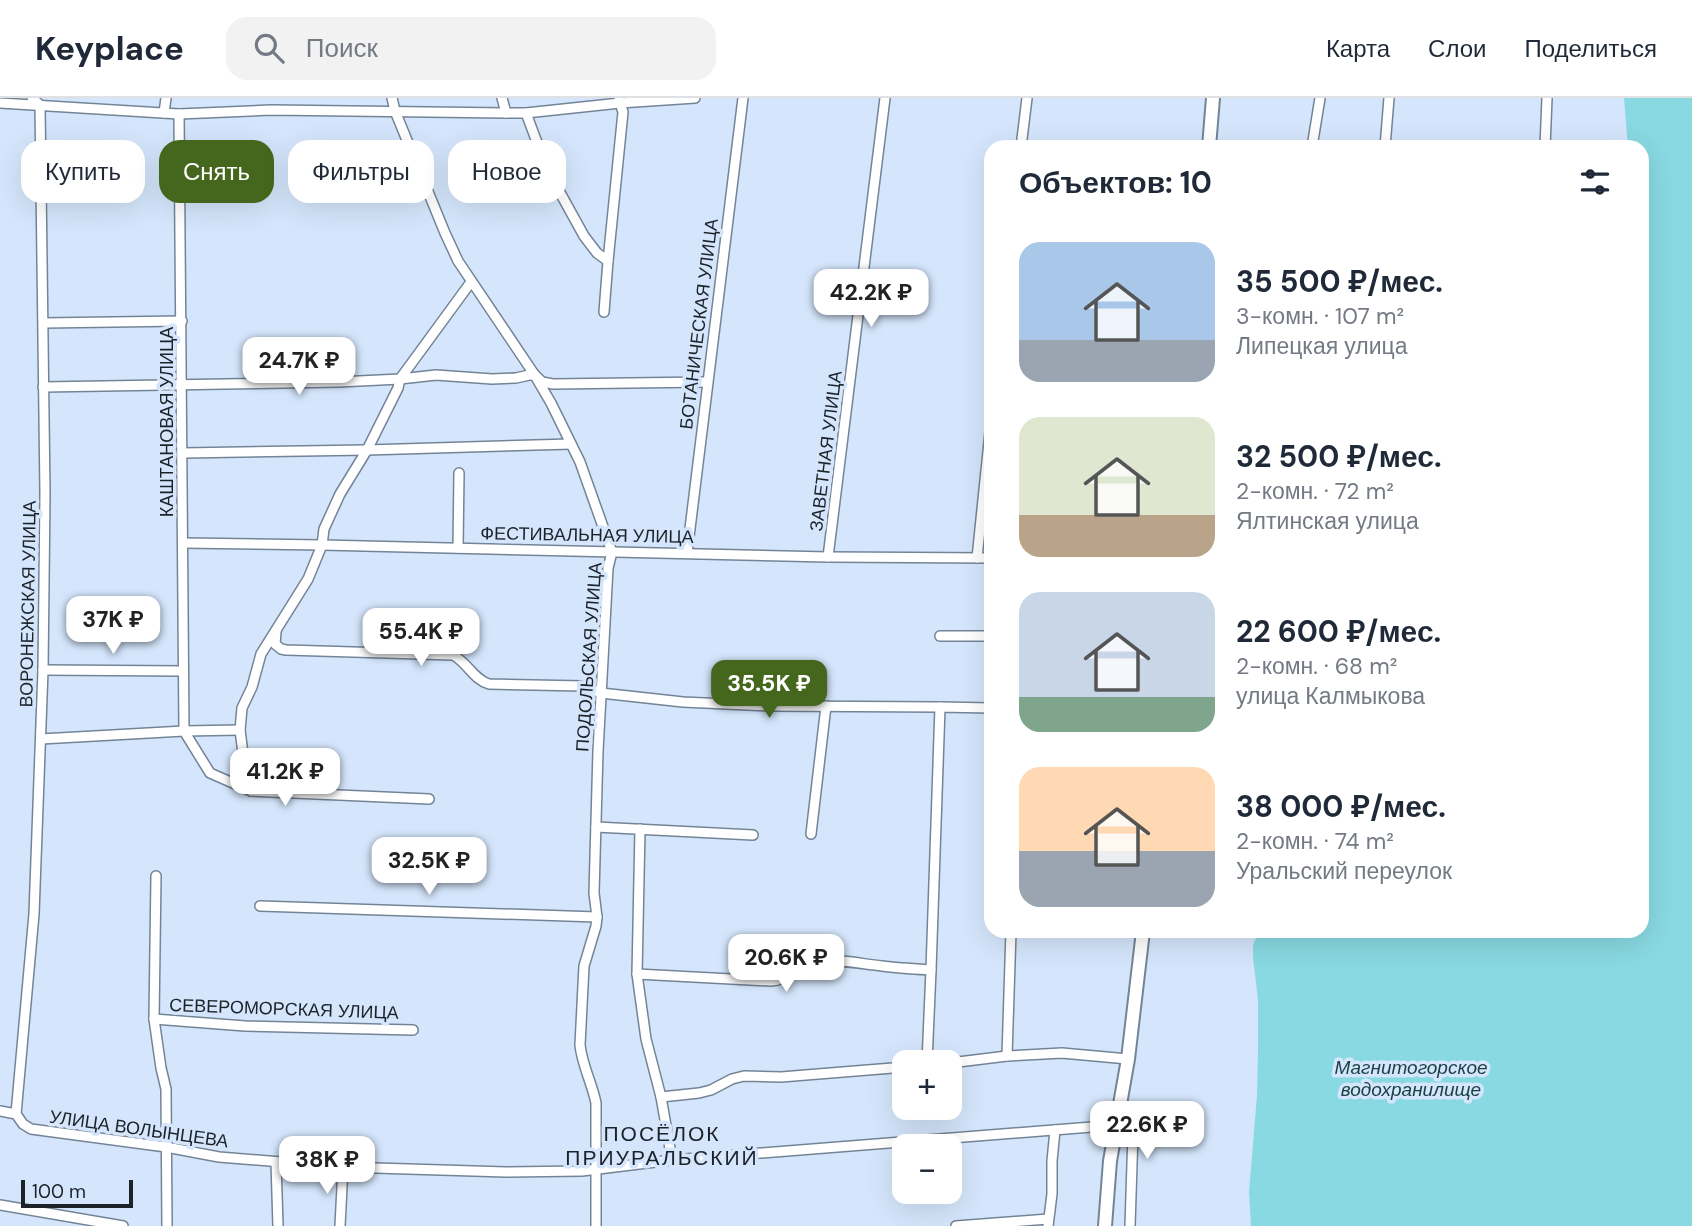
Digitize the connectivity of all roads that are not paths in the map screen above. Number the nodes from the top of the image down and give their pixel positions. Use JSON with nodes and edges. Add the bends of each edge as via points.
{"nodes":[{"id":1,"x":32,"y":98,"type":"edge"},
{"id":2,"x":166,"y":98,"type":"edge"},
{"id":3,"x":392,"y":98,"type":"edge"},
{"id":4,"x":502,"y":98,"type":"edge"},
{"id":5,"x":695,"y":98,"type":"edge"},
{"id":6,"x":743,"y":98,"type":"edge"},
{"id":7,"x":885,"y":98,"type":"edge"},
{"id":8,"x":1027,"y":98,"type":"edge"},
{"id":9,"x":1213,"y":98,"type":"edge"},
{"id":10,"x":1320,"y":98,"type":"edge"},
{"id":11,"x":1389,"y":98,"type":"edge"},
{"id":12,"x":1547,"y":98,"type":"edge"},
{"id":13,"x":620,"y":100,"type":"edge"},
{"id":14,"x":0,"y":103,"type":"edge"},
{"id":15,"x":40,"y":105,"type":"junction"},
{"id":16,"x":395,"y":111,"type":"junction"},
{"id":17,"x":164,"y":113,"type":"junction"},
{"id":18,"x":506,"y":113,"type":"junction"},
{"id":19,"x":526,"y":113,"type":"junction"},
{"id":20,"x":179,"y":114,"type":"junction"},
{"id":21,"x":1022,"y":140,"type":"edge"},
{"id":22,"x":1210,"y":140,"type":"edge"},
{"id":23,"x":1313,"y":140,"type":"edge"},
{"id":24,"x":1386,"y":140,"type":"edge"},
{"id":25,"x":1545,"y":140,"type":"edge"},
{"id":26,"x":608,"y":261,"type":"junction"},
{"id":27,"x":471,"y":282,"type":"junction"},
{"id":28,"x":604,"y":312,"type":"dead end"},
{"id":29,"x":182,"y":321,"type":"junction"},
{"id":30,"x":44,"y":323,"type":"junction"},
{"id":31,"x":534,"y":374,"type":"junction"},
{"id":32,"x":400,"y":379,"type":"junction"},
{"id":33,"x":707,"y":382,"type":"junction"},
{"id":34,"x":182,"y":385,"type":"junction"},
{"id":35,"x":43,"y":387,"type":"junction"},
{"id":36,"x":571,"y":444,"type":"junction"},
{"id":37,"x":367,"y":450,"type":"junction"},
{"id":38,"x":183,"y":453,"type":"junction"},
{"id":39,"x":459,"y":473,"type":"dead end"},
{"id":40,"x":984,"y":490,"type":"edge"},
{"id":41,"x":183,"y":543,"type":"junction"},
{"id":42,"x":322,"y":545,"type":"junction"},
{"id":43,"x":458,"y":548,"type":"junction"},
{"id":44,"x":612,"y":552,"type":"junction"},
{"id":45,"x":687,"y":553,"type":"junction"},
{"id":46,"x":828,"y":557,"type":"junction"},
{"id":47,"x":977,"y":558,"type":"junction"},
{"id":48,"x":984,"y":558,"type":"edge"},
{"id":49,"x":276,"y":632,"type":"junction"},
{"id":50,"x":940,"y":636,"type":"dead end"},
{"id":51,"x":984,"y":636,"type":"edge"},
{"id":52,"x":43,"y":670,"type":"junction"},
{"id":53,"x":183,"y":671,"type":"junction"},
{"id":54,"x":601,"y":693,"type":"junction"},
{"id":55,"x":826,"y":706,"type":"junction"},
{"id":56,"x":940,"y":707,"type":"junction"},
{"id":57,"x":984,"y":708,"type":"edge"},
{"id":58,"x":240,"y":730,"type":"junction"},
{"id":59,"x":184,"y":731,"type":"junction"},
{"id":60,"x":41,"y":739,"type":"junction"},
{"id":61,"x":251,"y":791,"type":"junction"},
{"id":62,"x":429,"y":799,"type":"dead end"},
{"id":63,"x":596,"y":827,"type":"junction"},
{"id":64,"x":640,"y":829,"type":"junction"},
{"id":65,"x":811,"y":834,"type":"dead end"},
{"id":66,"x":753,"y":835,"type":"dead end"},
{"id":67,"x":156,"y":876,"type":"dead end"},
{"id":68,"x":260,"y":906,"type":"dead end"},
{"id":69,"x":597,"y":917,"type":"junction"},
{"id":70,"x":1011,"y":938,"type":"edge"},
{"id":71,"x":1142,"y":938,"type":"edge"},
{"id":72,"x":931,"y":971,"type":"junction"},
{"id":73,"x":637,"y":974,"type":"junction"},
{"id":74,"x":154,"y":1019,"type":"junction"},
{"id":75,"x":413,"y":1030,"type":"dead end"},
{"id":76,"x":928,"y":1050,"type":"edge"},
{"id":77,"x":1007,"y":1056,"type":"junction"},
{"id":78,"x":1128,"y":1059,"type":"junction"},
{"id":79,"x":962,"y":1062,"type":"edge"},
{"id":80,"x":892,"y":1068,"type":"edge"},
{"id":81,"x":661,"y":1097,"type":"junction"},
{"id":82,"x":0,"y":1111,"type":"edge"},
{"id":83,"x":16,"y":1114,"type":"junction"},
{"id":84,"x":1117,"y":1125,"type":"junction"},
{"id":85,"x":1055,"y":1130,"type":"junction"},
{"id":86,"x":166,"y":1147,"type":"junction"},
{"id":87,"x":672,"y":1160,"type":"junction"},
{"id":88,"x":276,"y":1162,"type":"junction"},
{"id":89,"x":343,"y":1167,"type":"junction"},
{"id":90,"x":596,"y":1170,"type":"junction"},
{"id":91,"x":0,"y":1205,"type":"edge"},
{"id":92,"x":1048,"y":1223,"type":"edge"},
{"id":93,"x":123,"y":1226,"type":"edge"},
{"id":94,"x":167,"y":1226,"type":"edge"},
{"id":95,"x":278,"y":1226,"type":"edge"},
{"id":96,"x":340,"y":1226,"type":"edge"},
{"id":97,"x":597,"y":1226,"type":"edge"},
{"id":98,"x":956,"y":1226,"type":"edge"},
{"id":99,"x":1105,"y":1226,"type":"edge"},
{"id":100,"x":1130,"y":1226,"type":"edge"}],
"edges":[{"from":1,"to":15,"type":"street"},
{"from":2,"to":17,"type":"street"},
{"from":3,"to":16,"type":"street","name":"ПОДОЛЬСКАЯ УЛИЦА"},
{"from":4,"to":18,"type":"street"},
{"from":5,"to":13,"type":"street"},
{"from":6,"to":33,"type":"street","name":"БОТАНИЧЕСКАЯ УЛИЦА"},
{"from":7,"to":46,"type":"street","name":"ЗАВЕТНАЯ УЛИЦА"},
{"from":8,"to":21,"type":"street"},
{"from":9,"to":22,"type":"main road"},
{"from":10,"to":23,"type":"street"},
{"from":11,"to":24,"type":"street"},
{"from":12,"to":25,"type":"street"},
{"from":13,"to":19,"type":"street"},
{"from":13,"to":26,"type":"street","via":[[623,112]]},
{"from":14,"to":15,"type":"street"},
{"from":15,"to":17,"type":"street"},
{"from":15,"to":30,"type":"street","name":"ВОРОНЕЖСКАЯ УЛИЦА"},
{"from":16,"to":18,"type":"street"},
{"from":16,"to":20,"type":"street"},
{"from":16,"to":27,"type":"street","name":"ПОДОЛЬСКАЯ УЛИЦА","via":[[444,233]]},
{"from":17,"to":20,"type":"street"},
{"from":18,"to":19,"type":"street"},
{"from":19,"to":26,"type":"street","via":[[547,169],[584,236]]},
{"from":20,"to":29,"type":"street","name":"КАШТАНОВАЯ УЛИЦА"},
{"from":26,"to":28,"type":"street"},
{"from":27,"to":31,"type":"street","name":"ПОДОЛЬСКАЯ УЛИЦА"},
{"from":27,"to":32,"type":"street"},
{"from":29,"to":30,"type":"street"},
{"from":29,"to":34,"type":"street","name":"КАШТАНОВАЯ УЛИЦА"},
{"from":30,"to":35,"type":"street","name":"ВОРОНЕЖСКАЯ УЛИЦА"},
{"from":31,"to":32,"type":"street"},
{"from":31,"to":33,"type":"street","via":[[552,384]]},
{"from":31,"to":36,"type":"street","name":"ПОДОЛЬСКАЯ УЛИЦА"},
{"from":32,"to":34,"type":"street"},
{"from":32,"to":37,"type":"street"},
{"from":33,"to":45,"type":"street","name":"БОТАНИЧЕСКАЯ УЛИЦА"},
{"from":34,"to":35,"type":"street"},
{"from":34,"to":38,"type":"street","name":"КАШТАНОВАЯ УЛИЦА"},
{"from":35,"to":52,"type":"street","name":"ВОРОНЕЖСКАЯ УЛИЦА"},
{"from":36,"to":37,"type":"street"},
{"from":36,"to":44,"type":"street","name":"ПОДОЛЬСКАЯ УЛИЦА"},
{"from":37,"to":38,"type":"street"},
{"from":37,"to":42,"type":"street","via":[[324,529]]},
{"from":38,"to":41,"type":"street","name":"КАШТАНОВАЯ УЛИЦА"},
{"from":39,"to":43,"type":"street"},
{"from":40,"to":47,"type":"street"},
{"from":41,"to":42,"type":"street","name":"ФЕСТИВАЛЬНАЯ УЛИЦА"},
{"from":41,"to":53,"type":"street","name":"КАШТАНОВАЯ УЛИЦА"},
{"from":42,"to":43,"type":"street","name":"ФЕСТИВАЛЬНАЯ УЛИЦА"},
{"from":42,"to":49,"type":"street"},
{"from":43,"to":44,"type":"street","name":"ФЕСТИВАЛЬНАЯ УЛИЦА"},
{"from":44,"to":45,"type":"street","name":"ФЕСТИВАЛЬНАЯ УЛИЦА"},
{"from":44,"to":54,"type":"street","name":"ПОДОЛЬСКАЯ УЛИЦА","via":[[607,568]]},
{"from":45,"to":46,"type":"street","name":"ФЕСТИВАЛЬНАЯ УЛИЦА"},
{"from":46,"to":47,"type":"street","name":"ФЕСТИВАЛЬНАЯ УЛИЦА"},
{"from":47,"to":48,"type":"street","name":"ФЕСТИВАЛЬНАЯ УЛИЦА"},
{"from":49,"to":54,"type":"street","via":[[275,644],[281,649],[453,655],[484,683],[583,687]]},
{"from":49,"to":58,"type":"street","via":[[261,654],[242,708]]},
{"from":50,"to":51,"type":"street"},
{"from":52,"to":53,"type":"street"},
{"from":52,"to":60,"type":"street","name":"ВОРОНЕЖСКАЯ УЛИЦА"},
{"from":53,"to":59,"type":"street","name":"КАШТАНОВАЯ УЛИЦА"},
{"from":54,"to":55,"type":"street","via":[[683,702]]},
{"from":54,"to":63,"type":"street","name":"ПОДОЛЬСКАЯ УЛИЦА"},
{"from":55,"to":56,"type":"street"},
{"from":55,"to":65,"type":"street"},
{"from":56,"to":57,"type":"street"},
{"from":56,"to":72,"type":"street"},
{"from":58,"to":59,"type":"street"},
{"from":58,"to":61,"type":"street"},
{"from":59,"to":60,"type":"street"},
{"from":59,"to":61,"type":"street","via":[[210,773]]},
{"from":60,"to":83,"type":"street","name":"ВОРОНЕЖСКАЯ УЛИЦА","via":[[34,914]]},
{"from":61,"to":62,"type":"street"},
{"from":63,"to":64,"type":"street"},
{"from":63,"to":69,"type":"street","name":"ПОДОЛЬСКАЯ УЛИЦА"},
{"from":64,"to":66,"type":"street"},
{"from":64,"to":73,"type":"street"},
{"from":67,"to":74,"type":"street"},
{"from":68,"to":69,"type":"street"},
{"from":69,"to":90,"type":"street","name":"ПОДОЛЬСКАЯ УЛИЦА","via":[[584,966],[580,1045],[596,1103]]},
{"from":70,"to":77,"type":"street"},
{"from":71,"to":78,"type":"main road"},
{"from":72,"to":73,"type":"street","via":[[841,961],[796,968],[771,981]]},
{"from":72,"to":76,"type":"street"},
{"from":73,"to":81,"type":"street","via":[[646,1039]]},
{"from":74,"to":75,"type":"street","name":"СЕВЕРОМОРСКАЯ УЛИЦА"},
{"from":74,"to":86,"type":"street","via":[[166,1089]]},
{"from":77,"to":78,"type":"street","via":[[1062,1053]]},
{"from":77,"to":79,"type":"street"},
{"from":78,"to":84,"type":"main road"},
{"from":80,"to":81,"type":"street","via":[[744,1076],[699,1093]]},
{"from":81,"to":87,"type":"street"},
{"from":82,"to":83,"type":"street","name":"УЛИЦА ВОЛЫНЦЕВА"},
{"from":83,"to":86,"type":"street","name":"УЛИЦА ВОЛЫНЦЕВА","via":[[31,1129]]},
{"from":84,"to":85,"type":"street","name":"УЛИЦА ВОЛЫНЦЕВА"},
{"from":84,"to":99,"type":"main road"},
{"from":84,"to":100,"type":"street","via":[[1133,1133]]},
{"from":85,"to":87,"type":"street","name":"УЛИЦА ВОЛЫНЦЕВА"},
{"from":85,"to":92,"type":"street"},
{"from":86,"to":88,"type":"street","name":"УЛИЦА ВОЛЫНЦЕВА"},
{"from":86,"to":94,"type":"street"},
{"from":87,"to":90,"type":"street","name":"УЛИЦА ВОЛЫНЦЕВА"},
{"from":88,"to":89,"type":"street","name":"УЛИЦА ВОЛЫНЦЕВА"},
{"from":88,"to":95,"type":"street"},
{"from":89,"to":90,"type":"street","name":"УЛИЦА ВОЛЫНЦЕВА"},
{"from":89,"to":96,"type":"street"},
{"from":90,"to":97,"type":"street","name":"ПОДОЛЬСКАЯ УЛИЦА"},
{"from":91,"to":93,"type":"street"},
{"from":92,"to":98,"type":"street"}]}
